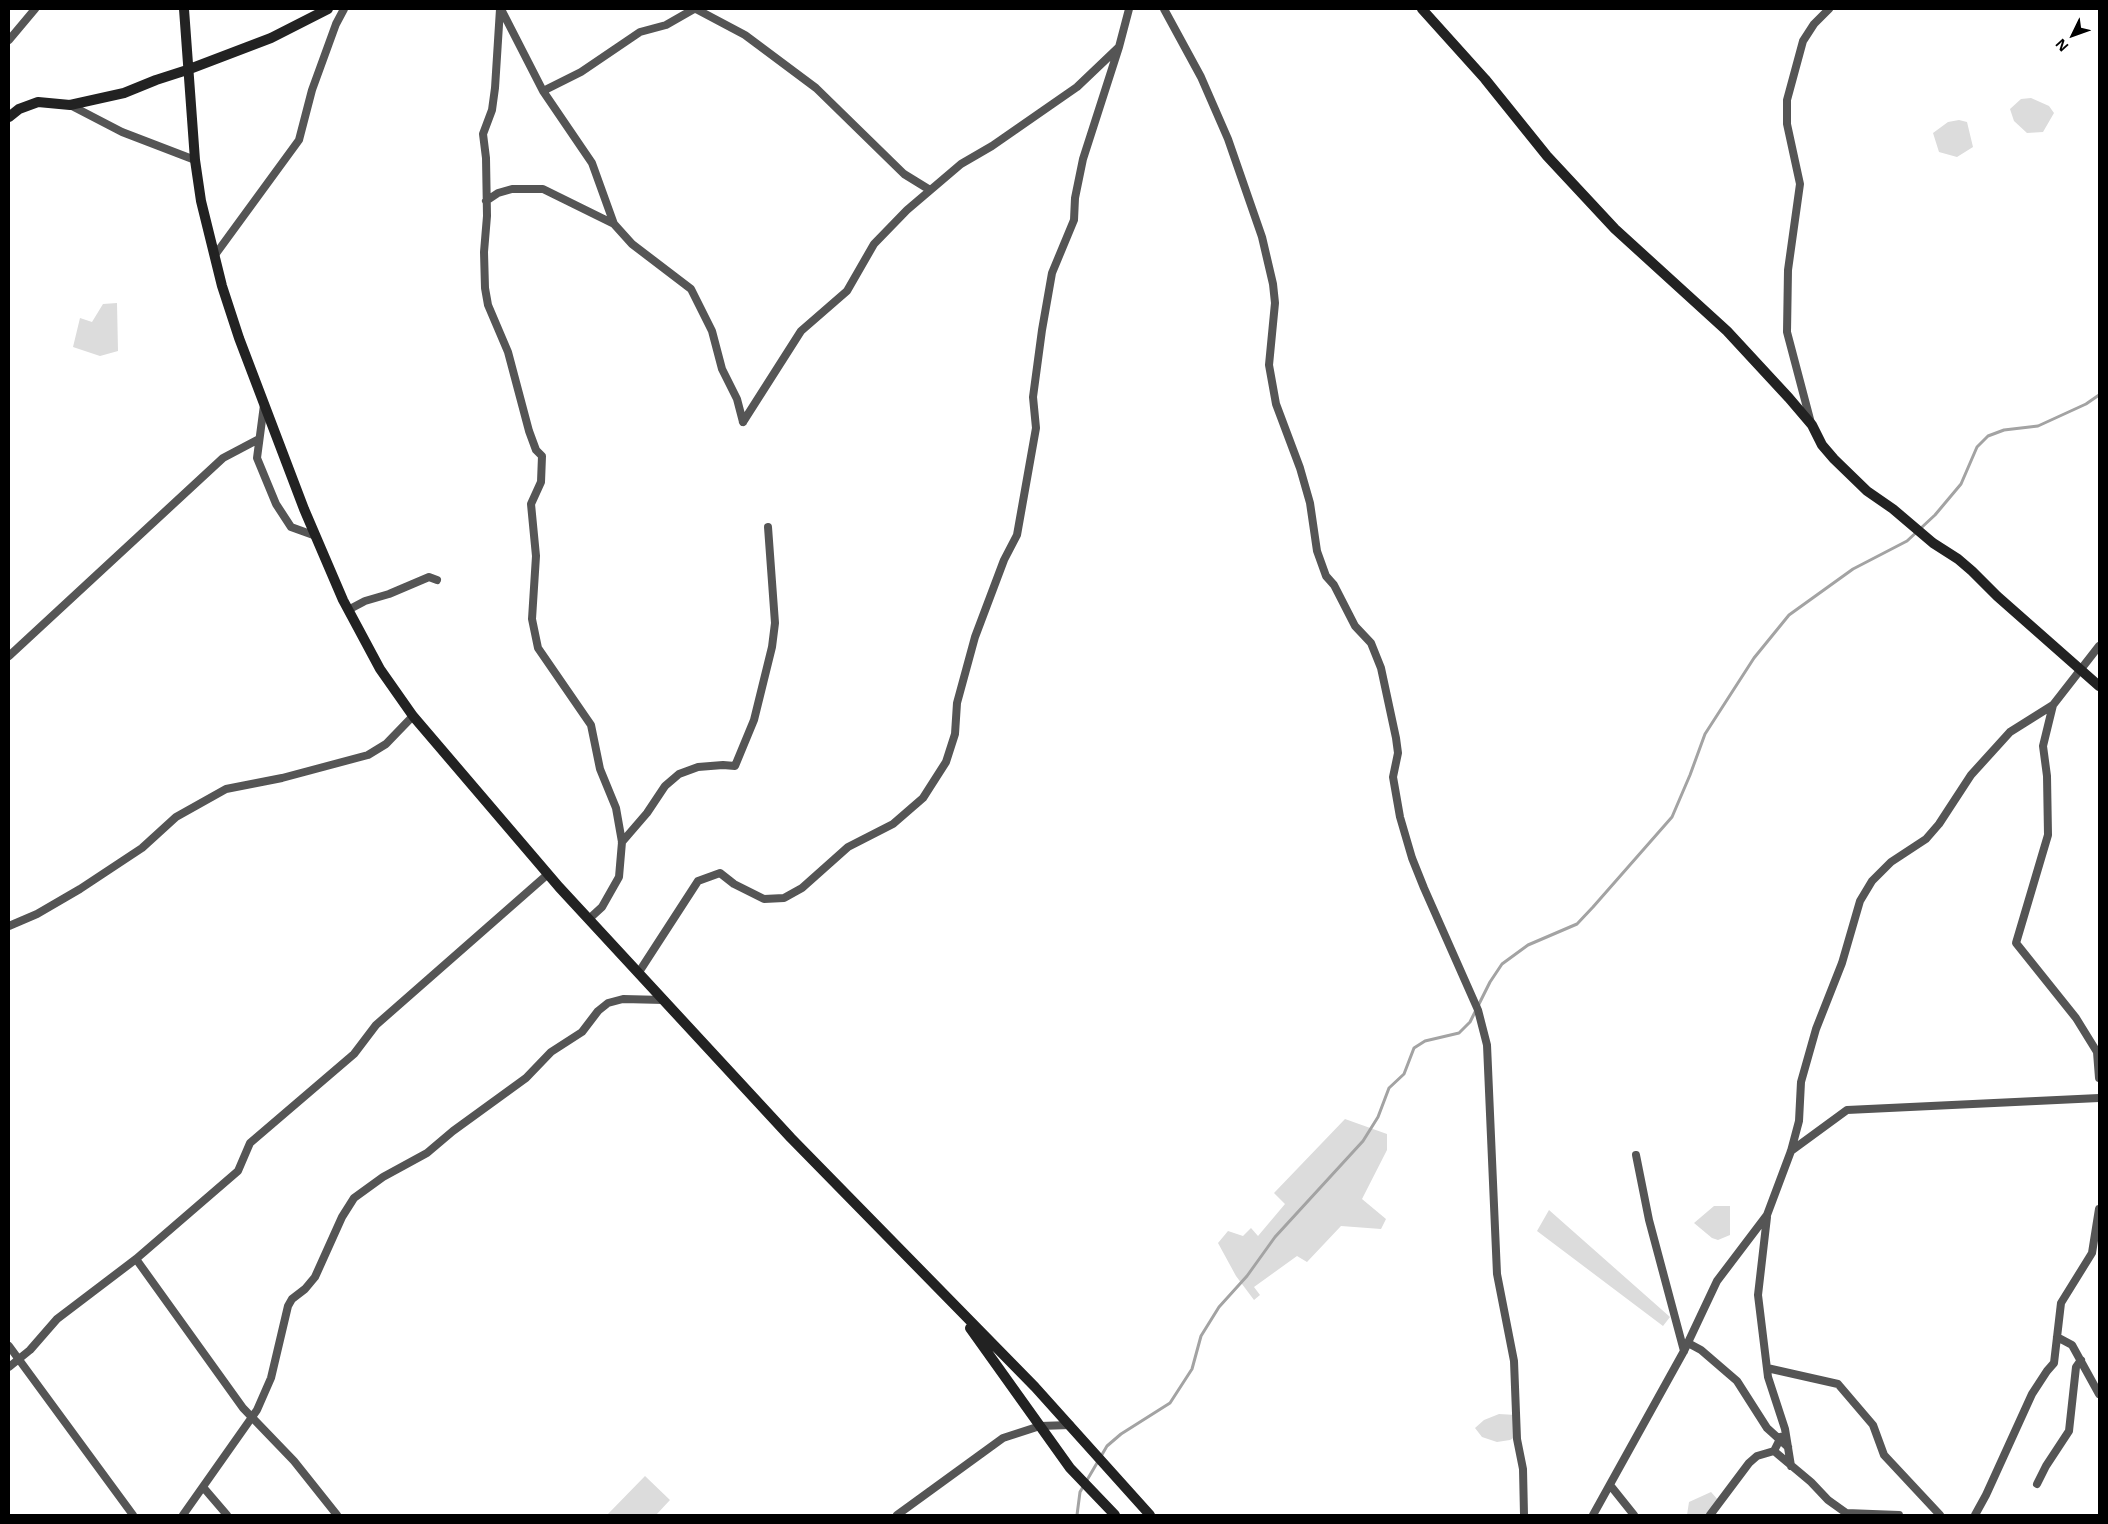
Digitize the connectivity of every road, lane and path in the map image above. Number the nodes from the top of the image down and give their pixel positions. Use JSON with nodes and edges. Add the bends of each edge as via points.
{"nodes":[{"id":1,"x":35,"y":9,"type":"edge"},
{"id":2,"x":184,"y":9,"type":"edge"},
{"id":3,"x":328,"y":9,"type":"edge"},
{"id":4,"x":344,"y":9,"type":"edge"},
{"id":5,"x":500,"y":9,"type":"edge"},
{"id":6,"x":695,"y":9,"type":"edge"},
{"id":7,"x":1129,"y":9,"type":"edge"},
{"id":8,"x":1164,"y":9,"type":"edge"},
{"id":9,"x":1422,"y":9,"type":"edge"},
{"id":10,"x":1829,"y":9,"type":"edge"},
{"id":11,"x":9,"y":40,"type":"edge"},
{"id":12,"x":1119,"y":47,"type":"junction"},
{"id":13,"x":188,"y":70,"type":"junction"},
{"id":14,"x":543,"y":91,"type":"junction"},
{"id":15,"x":70,"y":105,"type":"junction"},
{"id":16,"x":9,"y":117,"type":"edge"},
{"id":17,"x":195,"y":160,"type":"junction"},
{"id":18,"x":930,"y":190,"type":"junction"},
{"id":19,"x":486,"y":201,"type":"junction"},
{"id":20,"x":614,"y":224,"type":"junction"},
{"id":21,"x":215,"y":255,"type":"junction"},
{"id":22,"x":264,"y":405,"type":"junction"},
{"id":23,"x":1812,"y":425,"type":"junction"},
{"id":24,"x":259,"y":439,"type":"junction"},
{"id":25,"x":768,"y":527,"type":"dead end"},
{"id":26,"x":316,"y":536,"type":"junction"},
{"id":27,"x":437,"y":580,"type":"dead end"},
{"id":28,"x":348,"y":610,"type":"junction"},
{"id":29,"x":2099,"y":646,"type":"edge"},
{"id":30,"x":9,"y":656,"type":"edge"},
{"id":31,"x":2081,"y":669,"type":"junction"},
{"id":32,"x":2099,"y":686,"type":"edge"},
{"id":33,"x":2053,"y":705,"type":"junction"},
{"id":34,"x":413,"y":716,"type":"junction"},
{"id":35,"x":622,"y":842,"type":"junction"},
{"id":36,"x":548,"y":874,"type":"junction"},
{"id":37,"x":590,"y":918,"type":"junction"},
{"id":38,"x":9,"y":926,"type":"edge"},
{"id":39,"x":639,"y":972,"type":"junction"},
{"id":40,"x":664,"y":1000,"type":"junction"},
{"id":41,"x":2099,"y":1078,"type":"edge"},
{"id":42,"x":2099,"y":1098,"type":"edge"},
{"id":43,"x":1791,"y":1151,"type":"junction"},
{"id":44,"x":1636,"y":1154,"type":"dead end"},
{"id":45,"x":2099,"y":1209,"type":"edge"},
{"id":46,"x":1768,"y":1215,"type":"junction"},
{"id":47,"x":136,"y":1259,"type":"junction"},
{"id":48,"x":955,"y":1307,"type":"junction"},
{"id":49,"x":2057,"y":1337,"type":"junction"},
{"id":50,"x":1688,"y":1343,"type":"junction"},
{"id":51,"x":9,"y":1346,"type":"edge"},
{"id":52,"x":1684,"y":1352,"type":"junction"},
{"id":53,"x":19,"y":1359,"type":"junction"},
{"id":54,"x":2081,"y":1360,"type":"junction"},
{"id":55,"x":9,"y":1367,"type":"edge"},
{"id":56,"x":1767,"y":1368,"type":"junction"},
{"id":57,"x":2099,"y":1394,"type":"edge"},
{"id":58,"x":252,"y":1418,"type":"junction"},
{"id":59,"x":1070,"y":1425,"type":"junction"},
{"id":60,"x":1040,"y":1426,"type":"junction"},
{"id":61,"x":1785,"y":1429,"type":"junction"},
{"id":62,"x":1780,"y":1440,"type":"junction"},
{"id":63,"x":1788,"y":1447,"type":"junction"},
{"id":64,"x":1774,"y":1451,"type":"junction"},
{"id":65,"x":1792,"y":1466,"type":"junction"},
{"id":66,"x":1610,"y":1484,"type":"junction"},
{"id":67,"x":2037,"y":1484,"type":"dead end"},
{"id":68,"x":203,"y":1487,"type":"junction"},
{"id":69,"x":1847,"y":1514,"type":"edge"},
{"id":70,"x":133,"y":1515,"type":"edge"},
{"id":71,"x":183,"y":1515,"type":"edge"},
{"id":72,"x":227,"y":1515,"type":"edge"},
{"id":73,"x":337,"y":1515,"type":"edge"},
{"id":74,"x":897,"y":1515,"type":"edge"},
{"id":75,"x":1115,"y":1515,"type":"edge"},
{"id":76,"x":1150,"y":1515,"type":"edge"},
{"id":77,"x":1524,"y":1515,"type":"edge"},
{"id":78,"x":1593,"y":1515,"type":"edge"},
{"id":79,"x":1634,"y":1515,"type":"edge"},
{"id":80,"x":1710,"y":1515,"type":"edge"},
{"id":81,"x":1898,"y":1515,"type":"edge"},
{"id":82,"x":1940,"y":1515,"type":"edge"},
{"id":83,"x":1975,"y":1515,"type":"edge"}],
"edges":[{"from":1,"to":11,"type":"street"},
{"from":2,"to":13,"type":"street"},
{"from":3,"to":13,"type":"street","via":[[271,38]]},
{"from":4,"to":21,"type":"street","via":[[312,90],[299,140]]},
{"from":5,"to":14,"type":"street"},
{"from":5,"to":19,"type":"street","via":[[496,88],[483,134]]},
{"from":6,"to":14,"type":"street","via":[[666,25],[640,32],[581,72]]},
{"from":6,"to":18,"type":"street","via":[[746,35],[816,88],[904,174]]},
{"from":7,"to":12,"type":"street"},
{"from":8,"to":77,"type":"street","via":[[1197,69],[1228,139],[1262,236],[1275,303],[1269,365],[1276,404],[1300,468],[1326,576],[1355,626],[1371,643],[1381,668],[1398,753],[1393,777],[1400,817],[1424,888],[1478,1010],[1487,1045],[1497,1274],[1514,1361]]},
{"from":9,"to":23,"type":"street","via":[[1485,79],[1547,156],[1616,229],[1727,331]]},
{"from":10,"to":23,"type":"street","via":[[1803,41],[1787,100],[1787,124],[1800,184],[1788,270],[1787,332]]},
{"from":12,"to":18,"type":"street","via":[[1077,87],[961,164]]},
{"from":12,"to":39,"type":"street","via":[[1083,159],[1074,220],[1052,273],[1033,397],[1036,428],[1017,535],[1004,560],[975,637],[957,703],[955,734],[946,762],[923,798],[893,824],[848,847],[802,888],[784,898],[764,899],[720,873],[698,881]]},
{"from":13,"to":15,"type":"street","via":[[124,93]]},
{"from":13,"to":17,"type":"street"},
{"from":14,"to":20,"type":"street","via":[[592,163]]},
{"from":15,"to":16,"type":"street","via":[[38,102],[19,108]]},
{"from":15,"to":17,"type":"street","via":[[122,132]]},
{"from":17,"to":21,"type":"street","via":[[201,201]]},
{"from":18,"to":20,"type":"street","via":[[874,244],[847,291],[801,331],[744,422],[722,369],[712,331],[691,289],[632,244]]},
{"from":19,"to":20,"type":"street","via":[[512,189],[543,189]]},
{"from":19,"to":35,"type":"street","via":[[484,252],[488,305],[508,352],[529,431],[536,450],[542,456],[541,482],[531,504],[536,556],[532,619],[538,648],[590,725],[600,769],[616,808]]},
{"from":21,"to":22,"type":"street","via":[[236,328]]},
{"from":22,"to":24,"type":"street"},
{"from":22,"to":26,"type":"street"},
{"from":23,"to":31,"type":"street","via":[[1822,445],[1867,491],[1958,559]]},
{"from":24,"to":26,"type":"street","via":[[257,458],[276,504],[290,527]]},
{"from":24,"to":30,"type":"street","via":[[223,458]]},
{"from":25,"to":35,"type":"street","via":[[774,623],[772,647],[754,720],[735,766],[698,767],[679,774],[665,786]]},
{"from":26,"to":28,"type":"street"},
{"from":27,"to":28,"type":"street","via":[[429,576]]},
{"from":28,"to":34,"type":"street","via":[[380,669]]},
{"from":29,"to":31,"type":"street"},
{"from":31,"to":32,"type":"street"},
{"from":31,"to":33,"type":"street"},
{"from":33,"to":41,"type":"street","via":[[2043,746],[2048,835],[2016,943],[2092,1043],[2097,1052]]},
{"from":33,"to":43,"type":"street","via":[[2010,732],[1971,775],[1939,824],[1926,838],[1891,862],[1872,881],[1860,901],[1801,1082],[1799,1120]]},
{"from":34,"to":36,"type":"street"},
{"from":34,"to":38,"type":"street","via":[[386,744],[368,755],[226,790],[176,817],[142,848],[80,889]]},
{"from":35,"to":37,"type":"street","via":[[619,876],[602,907]]},
{"from":36,"to":37,"type":"street"},
{"from":36,"to":47,"type":"street","via":[[376,1025],[354,1054],[250,1144],[238,1170]]},
{"from":37,"to":39,"type":"street"},
{"from":39,"to":40,"type":"street"},
{"from":40,"to":48,"type":"street"},
{"from":40,"to":58,"type":"street","via":[[608,1002],[582,1032],[551,1052],[519,1084],[428,1153],[383,1177],[354,1198],[315,1277],[288,1306],[272,1378]]},
{"from":42,"to":43,"type":"street","via":[[1847,1110]]},
{"from":43,"to":46,"type":"street"},
{"from":44,"to":52,"type":"street","via":[[1649,1220]]},
{"from":45,"to":49,"type":"street","via":[[2092,1253],[2061,1303]]},
{"from":46,"to":50,"type":"street","via":[[1717,1281]]},
{"from":46,"to":56,"type":"street","via":[[1758,1295]]},
{"from":47,"to":53,"type":"street","via":[[57,1318]]},
{"from":47,"to":58,"type":"street"},
{"from":48,"to":59,"type":"street"},
{"from":48,"to":60,"type":"street"},
{"from":49,"to":54,"type":"street","via":[[2072,1345]]},
{"from":49,"to":83,"type":"street","via":[[2054,1363],[2032,1394]]},
{"from":50,"to":52,"type":"street"},
{"from":50,"to":62,"type":"street","via":[[1737,1381],[1767,1428]]},
{"from":51,"to":53,"type":"street"},
{"from":52,"to":66,"type":"street"},
{"from":53,"to":55,"type":"street"},
{"from":53,"to":70,"type":"street"},
{"from":54,"to":57,"type":"street"},
{"from":54,"to":67,"type":"street","via":[[2076,1368],[2069,1431]]},
{"from":56,"to":61,"type":"street"},
{"from":56,"to":82,"type":"street","via":[[1838,1384],[1872,1425],[1884,1455]]},
{"from":58,"to":68,"type":"street"},
{"from":58,"to":73,"type":"street","via":[[294,1461]]},
{"from":59,"to":60,"type":"street"},
{"from":59,"to":76,"type":"street"},
{"from":60,"to":74,"type":"street","via":[[1003,1438]]},
{"from":60,"to":75,"type":"street","via":[[1070,1468]]},
{"from":61,"to":62,"type":"street"},
{"from":61,"to":63,"type":"street"},
{"from":62,"to":63,"type":"street"},
{"from":62,"to":64,"type":"street"},
{"from":63,"to":65,"type":"street"},
{"from":64,"to":65,"type":"street"},
{"from":64,"to":80,"type":"street","via":[[1757,1456],[1749,1463]]},
{"from":65,"to":69,"type":"street"},
{"from":66,"to":78,"type":"street"},
{"from":66,"to":79,"type":"street"},
{"from":68,"to":71,"type":"street"},
{"from":68,"to":72,"type":"street"},
{"from":69,"to":81,"type":"street"}]}
